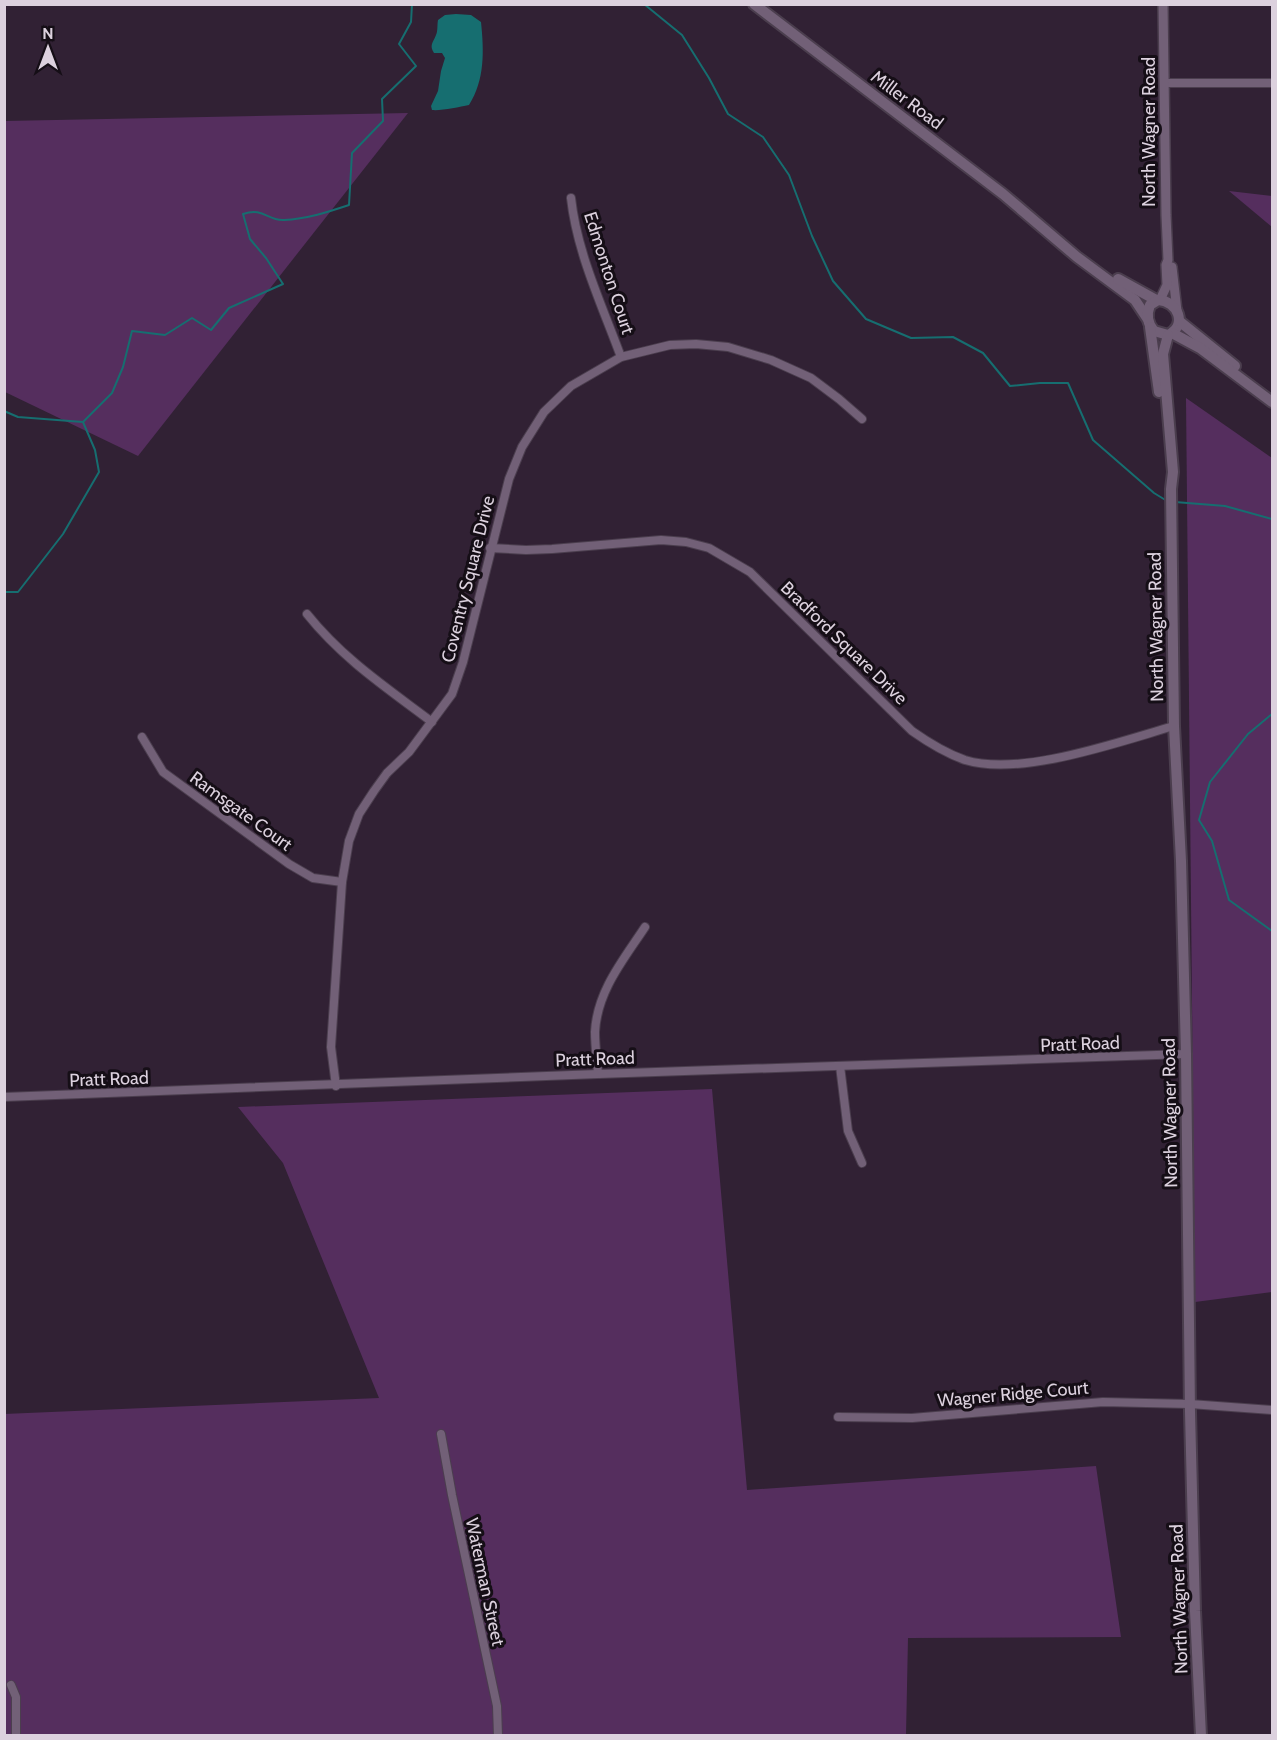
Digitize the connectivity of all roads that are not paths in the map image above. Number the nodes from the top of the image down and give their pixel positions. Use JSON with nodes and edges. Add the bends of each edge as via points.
{"nodes":[{"id":1,"x":754,"y":4,"type":"edge"},
{"id":2,"x":1163,"y":4,"type":"edge"},
{"id":3,"x":1165,"y":83,"type":"junction"},
{"id":4,"x":1272,"y":83,"type":"edge"},
{"id":5,"x":571,"y":198,"type":"dead end"},
{"id":6,"x":1039,"y":223,"type":"junction"},
{"id":7,"x":1168,"y":260,"type":"junction"},
{"id":8,"x":1158,"y":300,"type":"junction"},
{"id":9,"x":1178,"y":316,"type":"junction"},
{"id":10,"x":1149,"y":322,"type":"junction"},
{"id":11,"x":1170,"y":334,"type":"junction"},
{"id":12,"x":621,"y":357,"type":"junction"},
{"id":13,"x":1272,"y":396,"type":"edge"},
{"id":14,"x":1272,"y":402,"type":"edge"},
{"id":15,"x":862,"y":419,"type":"dead end"},
{"id":16,"x":1171,"y":492,"type":"junction"},
{"id":17,"x":490,"y":548,"type":"junction"},
{"id":18,"x":307,"y":614,"type":"dead end"},
{"id":19,"x":432,"y":722,"type":"junction"},
{"id":20,"x":1174,"y":726,"type":"junction"},
{"id":21,"x":142,"y":737,"type":"dead end"},
{"id":22,"x":342,"y":882,"type":"junction"},
{"id":23,"x":645,"y":927,"type":"dead end"},
{"id":24,"x":1186,"y":1054,"type":"junction"},
{"id":25,"x":840,"y":1066,"type":"junction"},
{"id":26,"x":598,"y":1074,"type":"junction"},
{"id":27,"x":336,"y":1086,"type":"junction"},
{"id":28,"x":4,"y":1097,"type":"edge"},
{"id":29,"x":862,"y":1163,"type":"dead end"},
{"id":30,"x":1190,"y":1404,"type":"junction"},
{"id":31,"x":1272,"y":1410,"type":"edge"},
{"id":32,"x":838,"y":1417,"type":"dead end"},
{"id":33,"x":441,"y":1434,"type":"dead end"},
{"id":34,"x":11,"y":1685,"type":"dead end"},
{"id":35,"x":16,"y":1736,"type":"edge"},
{"id":36,"x":498,"y":1736,"type":"edge"},
{"id":37,"x":1201,"y":1736,"type":"edge"}],
"edges":[{"from":1,"to":6,"type":"main road","name":"Miller Road"},
{"from":2,"to":3,"type":"street","name":"North Wagner Road"},
{"from":3,"to":4,"type":"street"},
{"from":3,"to":7,"type":"street","name":"North Wagner Road"},
{"from":5,"to":12,"type":"street","name":"Edmonton Court","via":[[579,243]]},
{"from":6,"to":8,"type":"main road","name":"Miller Road","via":[[1128,286]]},
{"from":6,"to":10,"type":"main road","name":"Miller Road","via":[[1135,300]]},
{"from":7,"to":8,"type":"street","name":"North Wagner Road","via":[[1167,285]]},
{"from":7,"to":9,"type":"street","name":"North Wagner Road"},
{"from":8,"to":9,"type":"main road","via":[[1170,302]]},
{"from":8,"to":10,"type":"main road","via":[[1150,305]]},
{"from":9,"to":11,"type":"main road","via":[[1176,329]]},
{"from":9,"to":13,"type":"main road"},
{"from":10,"to":11,"type":"main road","via":[[1159,333]]},
{"from":10,"to":16,"type":"main road","name":"North Wagner Road"},
{"from":11,"to":14,"type":"main road","via":[[1200,348]]},
{"from":11,"to":16,"type":"main road","name":"North Wagner Road","via":[[1163,354],[1173,472]]},
{"from":12,"to":15,"type":"street","name":"Coventry Square Drive","via":[[670,345],[728,347],[811,378]]},
{"from":12,"to":17,"type":"street","name":"Coventry Square Drive","via":[[571,386],[544,412],[522,447]]},
{"from":16,"to":20,"type":"main road","name":"North Wagner Road"},
{"from":17,"to":19,"type":"street","name":"Coventry Square Drive","via":[[464,662],[452,694]]},
{"from":17,"to":20,"type":"street","name":"Bradford Square Drive","via":[[552,549],[661,540],[709,548],[750,572],[912,732],[936,748],[967,760],[995,764],[1053,759]]},
{"from":18,"to":19,"type":"street","via":[[357,667]]},
{"from":19,"to":22,"type":"street","name":"Coventry Square Drive","via":[[387,773],[359,814],[349,841]]},
{"from":20,"to":24,"type":"main road","name":"North Wagner Road"},
{"from":21,"to":22,"type":"street","name":"Ramsgate Court","via":[[163,772],[240,829],[313,878]]},
{"from":22,"to":27,"type":"street","name":"Coventry Square Drive","via":[[331,1047]]},
{"from":23,"to":26,"type":"street","via":[[622,960],[599,1007],[595,1032]]},
{"from":24,"to":25,"type":"street","name":"Pratt Road"},
{"from":24,"to":30,"type":"main road","name":"North Wagner Road"},
{"from":25,"to":26,"type":"street","name":"Pratt Road"},
{"from":25,"to":29,"type":"street","via":[[848,1131]]},
{"from":26,"to":27,"type":"street","name":"Pratt Road"},
{"from":27,"to":28,"type":"street","name":"Pratt Road"},
{"from":30,"to":31,"type":"street","name":"Wagner Ridge Court"},
{"from":30,"to":32,"type":"street","name":"Wagner Ridge Court","via":[[1102,1402],[912,1418]]},
{"from":30,"to":37,"type":"main road","name":"North Wagner Road"},
{"from":33,"to":36,"type":"street","name":"Waterman Street","via":[[497,1706]]},
{"from":34,"to":35,"type":"street","via":[[16,1697]]}]}
